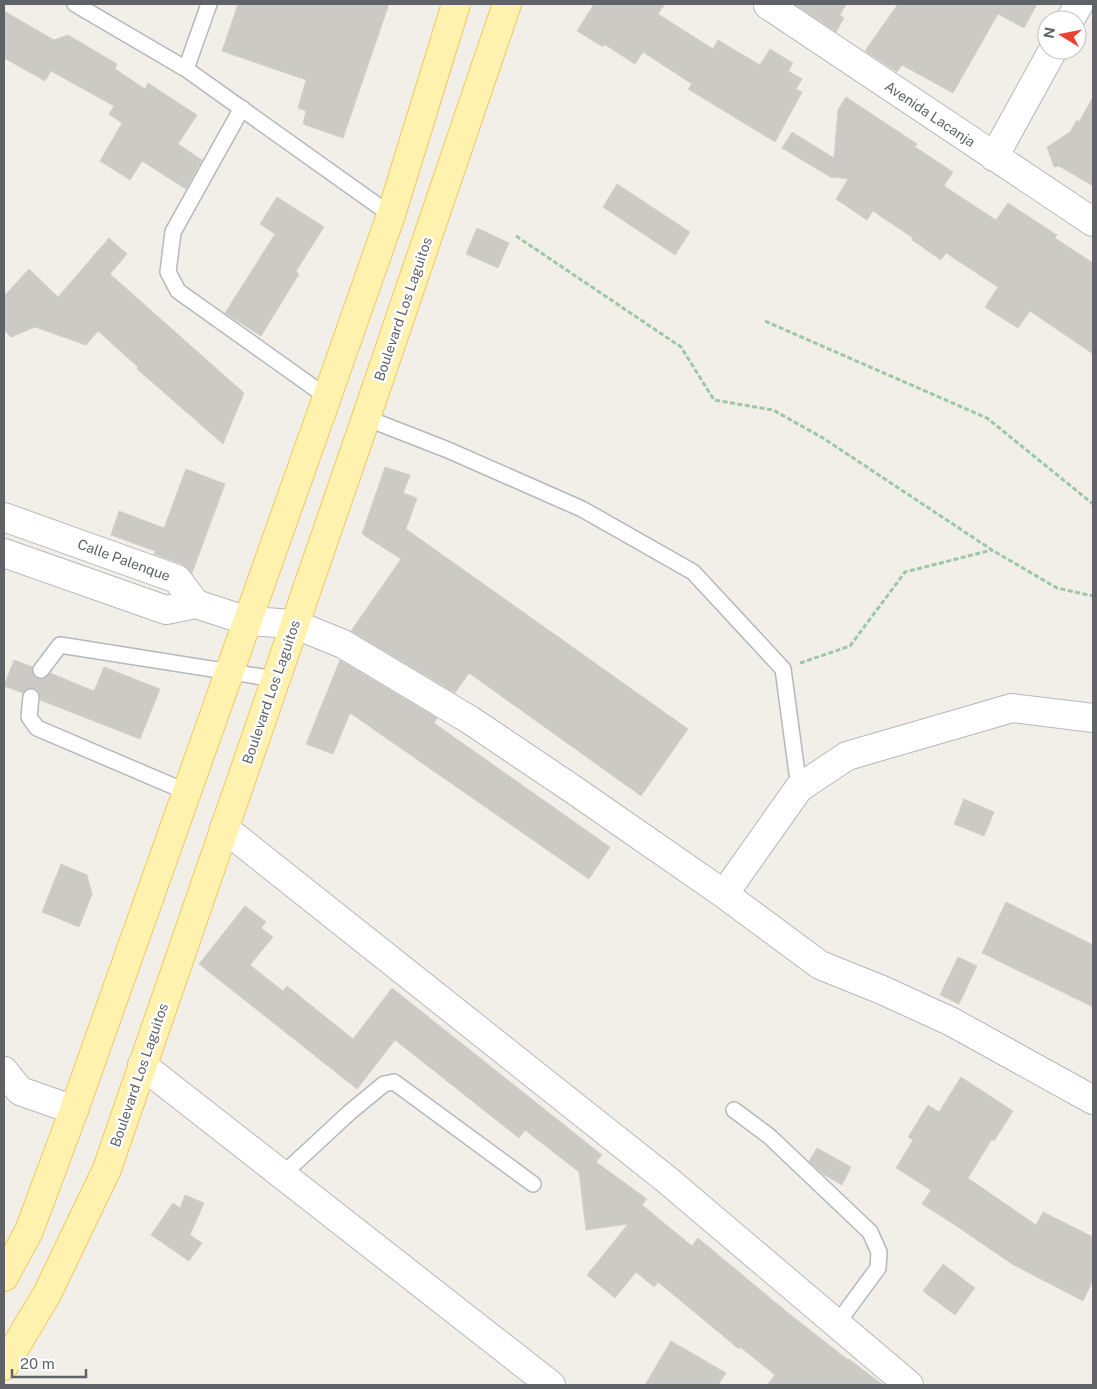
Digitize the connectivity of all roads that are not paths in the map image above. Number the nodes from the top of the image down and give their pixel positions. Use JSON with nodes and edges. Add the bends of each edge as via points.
{"nodes":[{"id":1,"x":75,"y":4,"type":"edge"},
{"id":2,"x":209,"y":4,"type":"edge"},
{"id":3,"x":456,"y":4,"type":"edge"},
{"id":4,"x":507,"y":4,"type":"edge"},
{"id":5,"x":768,"y":4,"type":"edge"},
{"id":6,"x":1047,"y":60,"type":"edge"},
{"id":7,"x":186,"y":69,"type":"junction"},
{"id":8,"x":242,"y":108,"type":"junction"},
{"id":9,"x":994,"y":157,"type":"junction"},
{"id":10,"x":392,"y":215,"type":"junction"},
{"id":11,"x":1093,"y":222,"type":"edge"},
{"id":12,"x":327,"y":397,"type":"junction"},
{"id":13,"x":366,"y":418,"type":"junction"},
{"id":14,"x":4,"y":517,"type":"edge"},
{"id":15,"x":4,"y":553,"type":"edge"},
{"id":16,"x":196,"y":604,"type":"junction"},
{"id":17,"x":248,"y":621,"type":"junction"},
{"id":18,"x":294,"y":624,"type":"junction"},
{"id":19,"x":41,"y":670,"type":"dead end"},
{"id":20,"x":229,"y":672,"type":"junction"},
{"id":21,"x":275,"y":679,"type":"junction"},
{"id":22,"x":31,"y":697,"type":"dead end"},
{"id":23,"x":1093,"y":718,"type":"edge"},
{"id":24,"x":799,"y":788,"type":"junction"},
{"id":25,"x":187,"y":792,"type":"junction"},
{"id":26,"x":224,"y":828,"type":"junction"},
{"id":27,"x":724,"y":894,"type":"junction"},
{"id":28,"x":142,"y":1065,"type":"junction"},
{"id":29,"x":9,"y":1086,"type":"edge"},
{"id":30,"x":1093,"y":1100,"type":"edge"},
{"id":31,"x":74,"y":1110,"type":"junction"},
{"id":32,"x":734,"y":1110,"type":"dead end"},
{"id":33,"x":282,"y":1175,"type":"junction"},
{"id":34,"x":533,"y":1184,"type":"dead end"},
{"id":35,"x":4,"y":1277,"type":"edge"},
{"id":36,"x":836,"y":1325,"type":"junction"},
{"id":37,"x":4,"y":1366,"type":"edge"},
{"id":38,"x":551,"y":1385,"type":"edge"},
{"id":39,"x":909,"y":1385,"type":"edge"}],
"edges":[{"from":1,"to":7,"type":"lane"},
{"from":2,"to":7,"type":"lane"},
{"from":3,"to":10,"type":"main road"},
{"from":4,"to":13,"type":"main road","name":"Boulevard Los Laguitos"},
{"from":5,"to":9,"type":"street","name":"Avenida Lacanja"},
{"from":6,"to":9,"type":"street"},
{"from":7,"to":8,"type":"lane"},
{"from":8,"to":10,"type":"lane"},
{"from":8,"to":12,"type":"lane","via":[[173,232],[168,272],[178,291]]},
{"from":9,"to":11,"type":"street","name":"Avenida Lacanja"},
{"from":10,"to":12,"type":"main road"},
{"from":12,"to":17,"type":"main road"},
{"from":13,"to":18,"type":"main road","name":"Boulevard Los Laguitos"},
{"from":13,"to":24,"type":"lane","via":[[582,509],[693,572],[783,669]]},
{"from":14,"to":16,"type":"street","name":"Calle Palenque","via":[[178,580]]},
{"from":15,"to":16,"type":"street","via":[[166,610]]},
{"from":16,"to":17,"type":"street"},
{"from":17,"to":18,"type":"street"},
{"from":17,"to":20,"type":"main road"},
{"from":18,"to":21,"type":"main road","name":"Boulevard Los Laguitos"},
{"from":18,"to":27,"type":"street","via":[[343,644],[470,720]]},
{"from":19,"to":20,"type":"lane","via":[[60,645]]},
{"from":20,"to":21,"type":"lane"},
{"from":20,"to":25,"type":"main road"},
{"from":21,"to":26,"type":"main road","name":"Boulevard Los Laguitos"},
{"from":22,"to":25,"type":"lane","via":[[29,717],[37,728]]},
{"from":23,"to":24,"type":"street","via":[[1012,708],[847,756]]},
{"from":24,"to":27,"type":"street"},
{"from":25,"to":31,"type":"main road"},
{"from":26,"to":28,"type":"main road","name":"Boulevard Los Laguitos"},
{"from":26,"to":36,"type":"street","via":[[666,1180]]},
{"from":27,"to":30,"type":"street","via":[[820,965],[952,1022]]},
{"from":28,"to":33,"type":"street"},
{"from":28,"to":37,"type":"main road","name":"Boulevard Los Laguitos","via":[[107,1168],[47,1294]]},
{"from":29,"to":31,"type":"street"},
{"from":31,"to":35,"type":"main road","via":[[29,1231]]},
{"from":32,"to":36,"type":"lane","via":[[769,1136],[870,1232],[879,1252],[878,1268]]},
{"from":33,"to":34,"type":"lane","via":[[363,1101],[384,1084],[394,1082]]},
{"from":33,"to":38,"type":"street"},
{"from":36,"to":39,"type":"street"}]}
